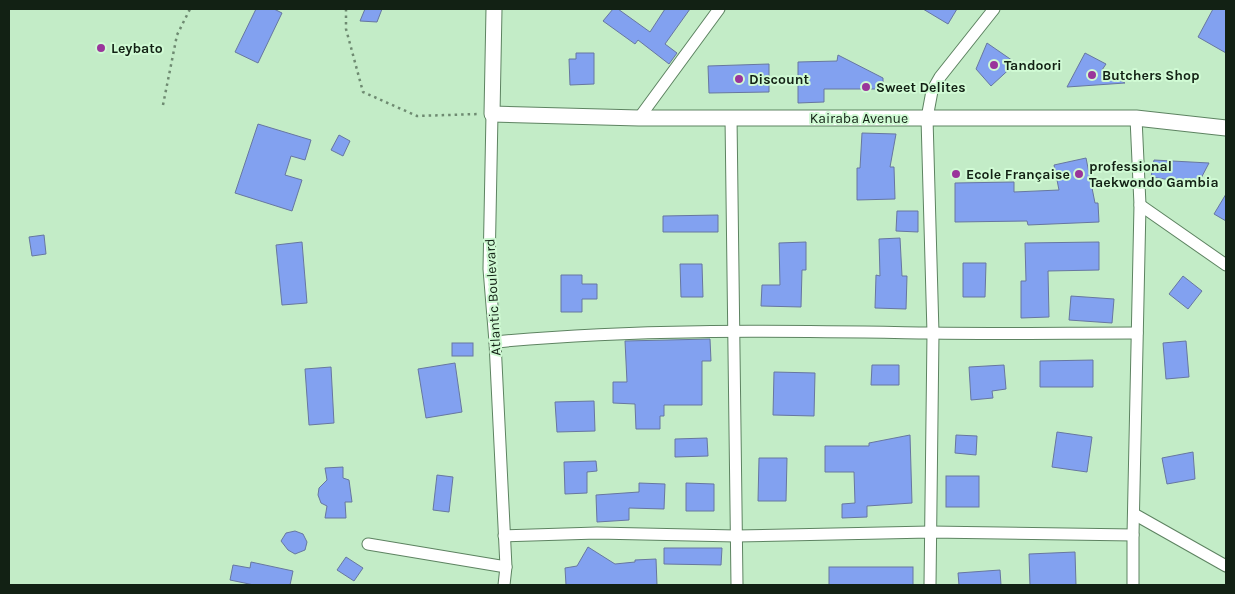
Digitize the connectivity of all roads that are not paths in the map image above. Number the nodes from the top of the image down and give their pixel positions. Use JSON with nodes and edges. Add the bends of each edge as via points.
{"nodes":[{"id":1,"x":494,"y":9,"type":"edge"},
{"id":2,"x":719,"y":9,"type":"edge"},
{"id":3,"x":994,"y":9,"type":"edge"},
{"id":4,"x":492,"y":114,"type":"junction"},
{"id":5,"x":731,"y":117,"type":"junction"},
{"id":6,"x":639,"y":118,"type":"junction"},
{"id":7,"x":927,"y":118,"type":"junction"},
{"id":8,"x":1136,"y":118,"type":"junction"},
{"id":9,"x":1226,"y":128,"type":"edge"},
{"id":10,"x":1140,"y":205,"type":"junction"},
{"id":11,"x":1226,"y":265,"type":"edge"},
{"id":12,"x":734,"y":330,"type":"junction"},
{"id":13,"x":933,"y":333,"type":"junction"},
{"id":14,"x":1137,"y":333,"type":"junction"},
{"id":15,"x":495,"y":342,"type":"junction"},
{"id":16,"x":1134,"y":514,"type":"junction"},
{"id":17,"x":930,"y":532,"type":"junction"},
{"id":18,"x":504,"y":536,"type":"junction"},
{"id":19,"x":736,"y":536,"type":"junction"},
{"id":20,"x":1133,"y":536,"type":"junction"},
{"id":21,"x":368,"y":544,"type":"dead end"},
{"id":22,"x":1226,"y":566,"type":"edge"},
{"id":23,"x":506,"y":567,"type":"junction"},
{"id":24,"x":504,"y":585,"type":"edge"},
{"id":25,"x":737,"y":585,"type":"edge"},
{"id":26,"x":930,"y":585,"type":"edge"},
{"id":27,"x":1133,"y":585,"type":"edge"}],
"edges":[{"from":1,"to":4,"type":"street","name":"Atlantic Boulevard"},
{"from":2,"to":6,"type":"street"},
{"from":3,"to":7,"type":"street","via":[[940,77],[932,91]]},
{"from":4,"to":6,"type":"street","name":"Kairaba Avenue"},
{"from":4,"to":15,"type":"street","name":"Atlantic Boulevard","via":[[489,269]]},
{"from":5,"to":6,"type":"street","name":"Kairaba Avenue"},
{"from":5,"to":7,"type":"street","name":"Kairaba Avenue"},
{"from":5,"to":12,"type":"street"},
{"from":7,"to":8,"type":"street","name":"Kairaba Avenue"},
{"from":7,"to":13,"type":"street"},
{"from":8,"to":9,"type":"street","name":"Kairaba Avenue"},
{"from":8,"to":10,"type":"street"},
{"from":10,"to":11,"type":"street"},
{"from":10,"to":14,"type":"street"},
{"from":12,"to":13,"type":"street"},
{"from":12,"to":15,"type":"street"},
{"from":12,"to":19,"type":"street"},
{"from":13,"to":14,"type":"street"},
{"from":13,"to":17,"type":"street"},
{"from":14,"to":16,"type":"street"},
{"from":15,"to":18,"type":"street","name":"Atlantic Boulevard"},
{"from":16,"to":20,"type":"street"},
{"from":16,"to":22,"type":"street"},
{"from":17,"to":19,"type":"street"},
{"from":17,"to":20,"type":"street"},
{"from":17,"to":26,"type":"street"},
{"from":18,"to":19,"type":"street","via":[[597,532]]},
{"from":18,"to":23,"type":"street","name":"Atlantic Boulevard"},
{"from":19,"to":25,"type":"street"},
{"from":20,"to":27,"type":"street"},
{"from":21,"to":23,"type":"street"},
{"from":23,"to":24,"type":"street","name":"Atlantic Boulevard"}]}
